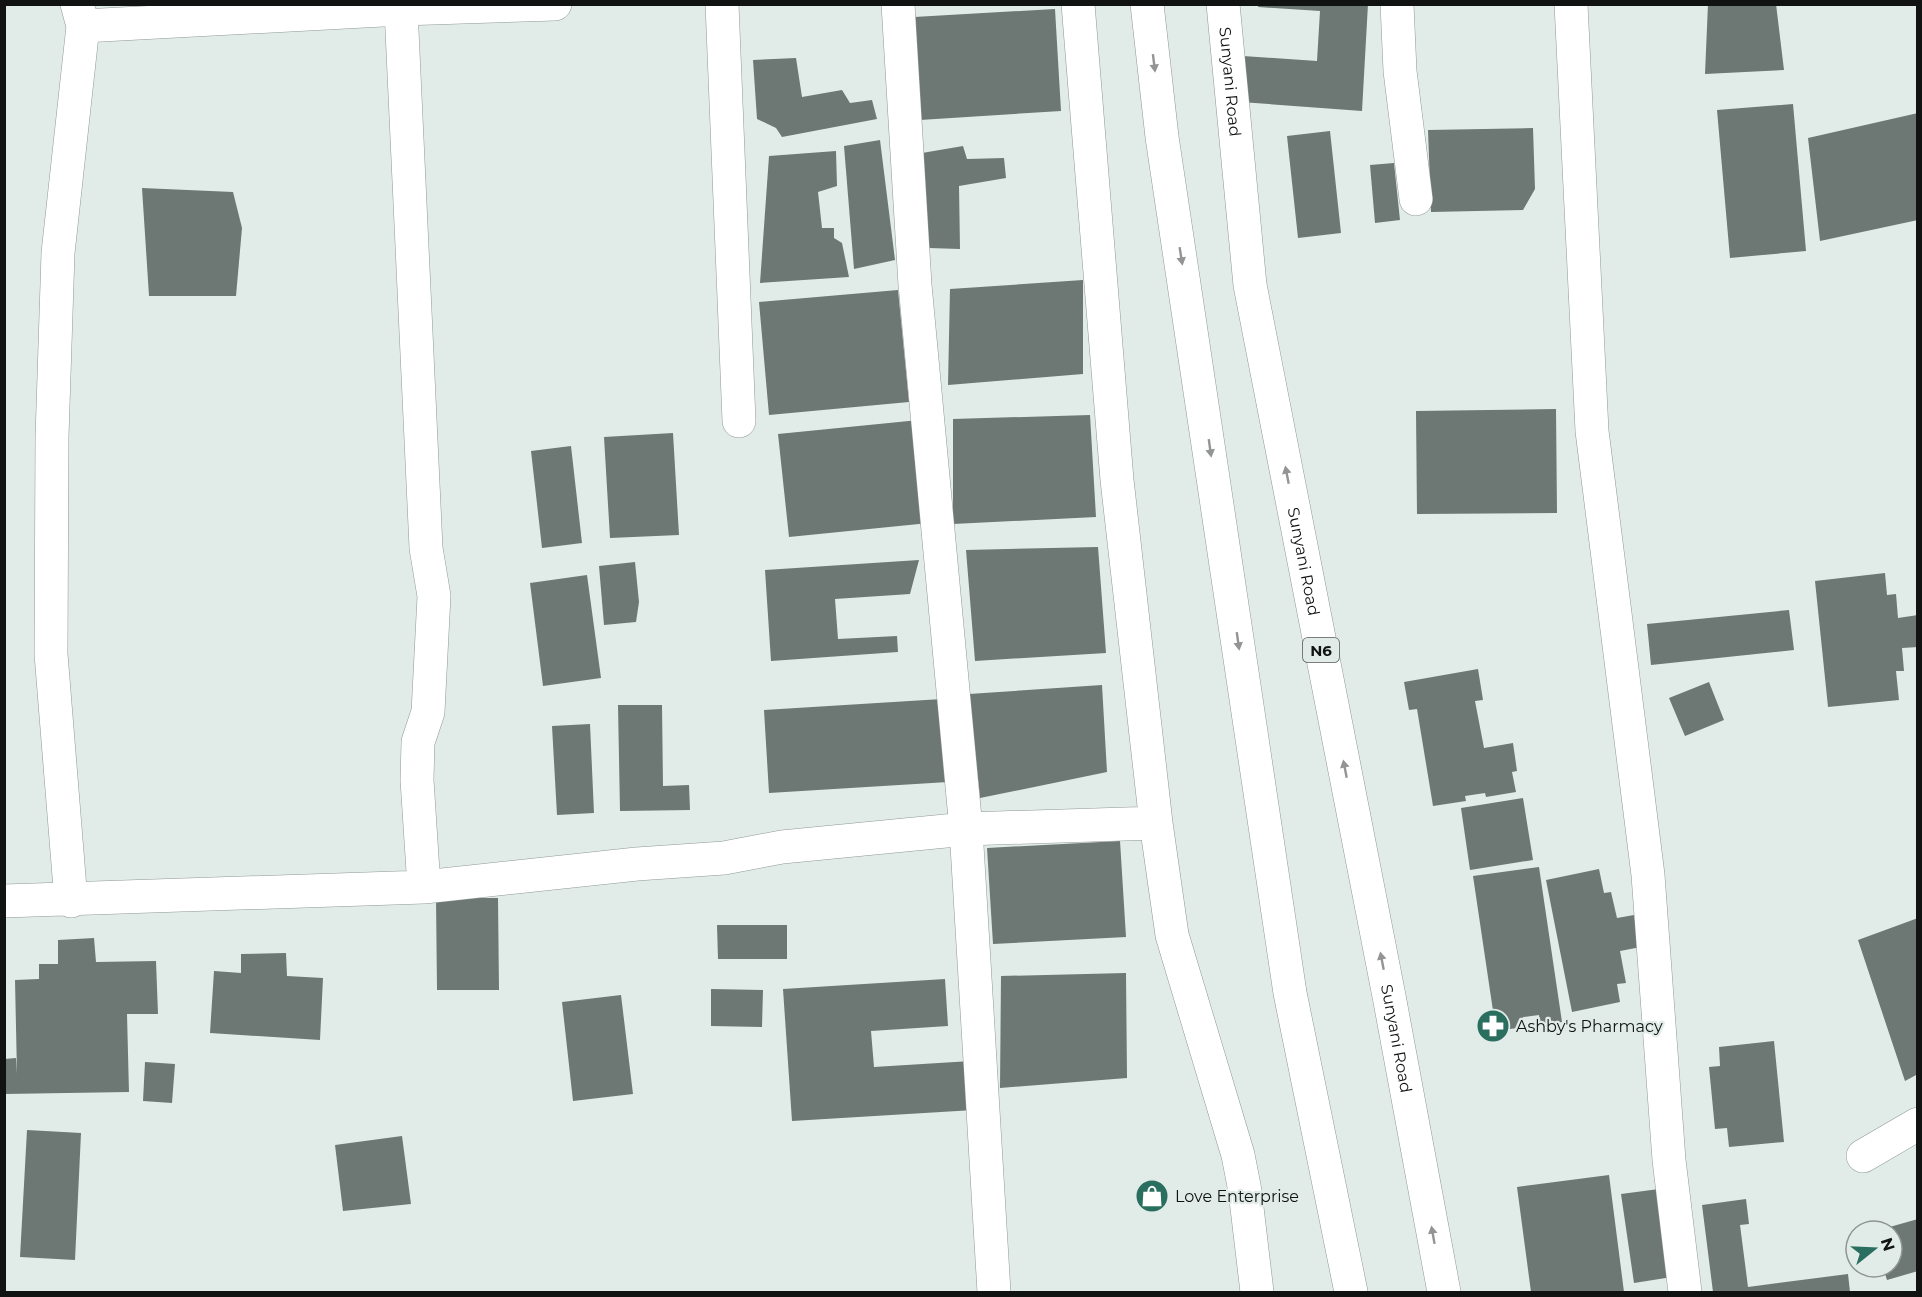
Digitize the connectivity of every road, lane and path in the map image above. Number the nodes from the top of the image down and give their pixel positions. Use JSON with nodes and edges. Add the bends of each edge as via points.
{"nodes":[{"id":1,"x":555,"y":4,"type":"edge"},
{"id":2,"x":722,"y":4,"type":"edge"},
{"id":3,"x":898,"y":4,"type":"edge"},
{"id":4,"x":1078,"y":4,"type":"edge"},
{"id":5,"x":1147,"y":4,"type":"edge"},
{"id":6,"x":1224,"y":4,"type":"edge"},
{"id":7,"x":1397,"y":4,"type":"edge"},
{"id":8,"x":1571,"y":4,"type":"edge"},
{"id":9,"x":359,"y":8,"type":"edge"},
{"id":10,"x":401,"y":9,"type":"junction"},
{"id":11,"x":80,"y":15,"type":"edge"},
{"id":12,"x":1416,"y":199,"type":"dead end"},
{"id":13,"x":739,"y":421,"type":"dead end"},
{"id":14,"x":1156,"y":823,"type":"junction"},
{"id":15,"x":966,"y":829,"type":"junction"},
{"id":16,"x":424,"y":887,"type":"junction"},
{"id":17,"x":4,"y":901,"type":"edge"},
{"id":18,"x":71,"y":901,"type":"junction"},
{"id":19,"x":1917,"y":1124,"type":"edge"},
{"id":20,"x":1863,"y":1156,"type":"dead end"},
{"id":21,"x":994,"y":1293,"type":"edge"},
{"id":22,"x":1257,"y":1293,"type":"edge"},
{"id":23,"x":1351,"y":1293,"type":"edge"},
{"id":24,"x":1444,"y":1293,"type":"edge"},
{"id":25,"x":1685,"y":1293,"type":"edge"}],
"edges":[{"from":1,"to":10,"type":"street"},
{"from":2,"to":13,"type":"street"},
{"from":3,"to":15,"type":"street","via":[[915,285]]},
{"from":4,"to":14,"type":"street","via":[[1117,480]]},
{"from":5,"to":23,"type":"street","one_way":true,"via":[[1162,137],[1290,993]]},
{"from":24,"to":6,"type":"street","name":"Sunyani Road","number":"N6","one_way":true,"via":[[1250,285]]},
{"from":7,"to":12,"type":"street","via":[[1400,71]]},
{"from":8,"to":25,"type":"street","via":[[1592,431],[1648,875],[1669,1160]]},
{"from":9,"to":10,"type":"street"},
{"from":9,"to":11,"type":"street"},
{"from":10,"to":16,"type":"street","via":[[426,549],[434,596],[428,712],[418,742]]},
{"from":11,"to":18,"type":"street","via":[[58,253],[51,437],[51,654]]},
{"from":14,"to":15,"type":"street"},
{"from":14,"to":22,"type":"street","via":[[1172,935],[1238,1155]]},
{"from":15,"to":16,"type":"street","via":[[782,847],[724,858]]},
{"from":15,"to":21,"type":"street"},
{"from":16,"to":18,"type":"street"},
{"from":17,"to":18,"type":"street"},
{"from":19,"to":20,"type":"street"}]}
